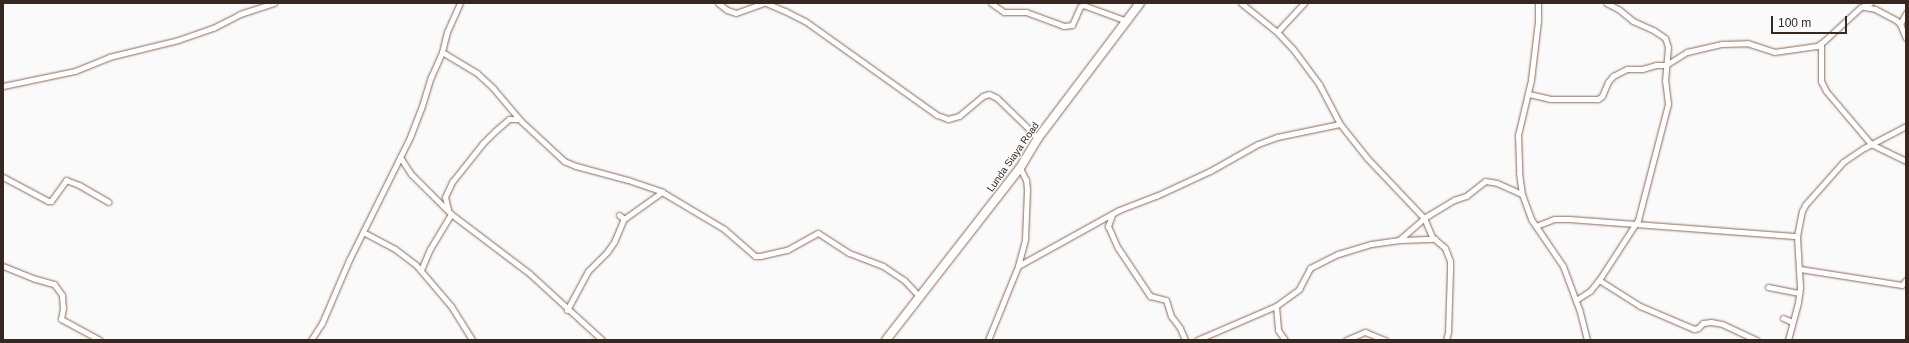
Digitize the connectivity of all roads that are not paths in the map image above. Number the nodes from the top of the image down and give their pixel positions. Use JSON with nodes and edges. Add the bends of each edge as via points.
{"nodes":[{"id":1,"x":274,"y":3,"type":"edge"},
{"id":2,"x":460,"y":3,"type":"edge"},
{"id":3,"x":718,"y":3,"type":"edge"},
{"id":4,"x":763,"y":3,"type":"edge"},
{"id":5,"x":991,"y":3,"type":"edge"},
{"id":6,"x":1140,"y":3,"type":"edge"},
{"id":7,"x":1241,"y":3,"type":"edge"},
{"id":8,"x":1304,"y":3,"type":"edge"},
{"id":9,"x":1538,"y":3,"type":"edge"},
{"id":10,"x":1606,"y":3,"type":"edge"},
{"id":11,"x":1870,"y":3,"type":"edge"},
{"id":12,"x":1863,"y":5,"type":"edge"},
{"id":13,"x":1906,"y":13,"type":"edge"},
{"id":14,"x":1127,"y":21,"type":"junction"},
{"id":15,"x":1900,"y":24,"type":"junction"},
{"id":16,"x":1277,"y":32,"type":"junction"},
{"id":17,"x":1906,"y":38,"type":"edge"},
{"id":18,"x":1821,"y":44,"type":"junction"},
{"id":19,"x":442,"y":52,"type":"junction"},
{"id":20,"x":1666,"y":65,"type":"junction"},
{"id":21,"x":3,"y":86,"type":"edge"},
{"id":22,"x":1529,"y":94,"type":"junction"},
{"id":23,"x":519,"y":119,"type":"junction"},
{"id":24,"x":1340,"y":124,"type":"junction"},
{"id":25,"x":1906,"y":126,"type":"edge"},
{"id":26,"x":1038,"y":138,"type":"junction"},
{"id":27,"x":1871,"y":144,"type":"junction"},
{"id":28,"x":400,"y":157,"type":"junction"},
{"id":29,"x":1906,"y":162,"type":"edge"},
{"id":30,"x":1020,"y":168,"type":"junction"},
{"id":31,"x":3,"y":177,"type":"edge"},
{"id":32,"x":662,"y":192,"type":"junction"},
{"id":33,"x":1522,"y":194,"type":"junction"},
{"id":34,"x":109,"y":202,"type":"dead end"},
{"id":35,"x":1119,"y":210,"type":"junction"},
{"id":36,"x":450,"y":213,"type":"junction"},
{"id":37,"x":619,"y":215,"type":"dead end"},
{"id":38,"x":1424,"y":218,"type":"junction"},
{"id":39,"x":624,"y":219,"type":"junction"},
{"id":40,"x":1635,"y":225,"type":"junction"},
{"id":41,"x":1536,"y":226,"type":"junction"},
{"id":42,"x":363,"y":232,"type":"junction"},
{"id":43,"x":1797,"y":236,"type":"junction"},
{"id":44,"x":1434,"y":239,"type":"junction"},
{"id":45,"x":1399,"y":240,"type":"junction"},
{"id":46,"x":3,"y":266,"type":"edge"},
{"id":47,"x":1018,"y":266,"type":"junction"},
{"id":48,"x":1800,"y":269,"type":"junction"},
{"id":49,"x":421,"y":270,"type":"junction"},
{"id":50,"x":1599,"y":280,"type":"junction"},
{"id":51,"x":1906,"y":280,"type":"edge"},
{"id":52,"x":1768,"y":287,"type":"dead end"},
{"id":53,"x":1799,"y":293,"type":"junction"},
{"id":54,"x":920,"y":297,"type":"junction"},
{"id":55,"x":1576,"y":300,"type":"junction"},
{"id":56,"x":1276,"y":306,"type":"junction"},
{"id":57,"x":568,"y":310,"type":"junction"},
{"id":58,"x":1783,"y":318,"type":"dead end"},
{"id":59,"x":1792,"y":322,"type":"junction"},
{"id":60,"x":100,"y":340,"type":"edge"},
{"id":61,"x":312,"y":340,"type":"edge"},
{"id":62,"x":472,"y":340,"type":"edge"},
{"id":63,"x":602,"y":340,"type":"edge"},
{"id":64,"x":886,"y":340,"type":"edge"},
{"id":65,"x":988,"y":340,"type":"edge"},
{"id":66,"x":1184,"y":340,"type":"edge"},
{"id":67,"x":1196,"y":340,"type":"edge"},
{"id":68,"x":1285,"y":340,"type":"edge"},
{"id":69,"x":1346,"y":340,"type":"edge"},
{"id":70,"x":1385,"y":340,"type":"edge"},
{"id":71,"x":1446,"y":340,"type":"edge"},
{"id":72,"x":1587,"y":340,"type":"edge"},
{"id":73,"x":1756,"y":340,"type":"edge"},
{"id":74,"x":1788,"y":340,"type":"edge"}],
"edges":[{"from":1,"to":21,"type":"street","via":[[240,14],[213,28],[185,38],[109,57],[75,71]]},
{"from":2,"to":19,"type":"street","via":[[447,32]]},
{"from":3,"to":4,"type":"street","via":[[736,13]]},
{"from":4,"to":26,"type":"street","via":[[785,10],[805,21],[937,115],[948,119],[959,116],[989,94],[997,98]]},
{"from":5,"to":14,"type":"street","via":[[1004,12],[1026,12],[1064,26],[1072,25],[1080,6],[1083,5]]},
{"from":6,"to":14,"type":"main road","name":"Lunda Siaya Road"},
{"from":7,"to":16,"type":"street"},
{"from":8,"to":16,"type":"street"},
{"from":9,"to":22,"type":"street"},
{"from":10,"to":20,"type":"street","via":[[1665,38],[1668,47]]},
{"from":11,"to":12,"type":"street"},
{"from":12,"to":15,"type":"street"},
{"from":12,"to":18,"type":"street"},
{"from":13,"to":15,"type":"street"},
{"from":14,"to":26,"type":"main road","name":"Lunda Siaya Road"},
{"from":15,"to":17,"type":"street"},
{"from":16,"to":24,"type":"street","via":[[1320,84]]},
{"from":18,"to":20,"type":"street","via":[[1774,52],[1747,43],[1722,44],[1687,52]]},
{"from":18,"to":27,"type":"street","via":[[1822,85]]},
{"from":19,"to":23,"type":"street","via":[[477,73]]},
{"from":19,"to":28,"type":"street","via":[[416,123]]},
{"from":20,"to":22,"type":"street","via":[[1627,69],[1612,76],[1598,99],[1550,98]]},
{"from":20,"to":40,"type":"street","via":[[1667,111],[1644,201]]},
{"from":22,"to":33,"type":"street","via":[[1518,135]]},
{"from":23,"to":32,"type":"street","via":[[568,163]]},
{"from":23,"to":36,"type":"street","via":[[509,119],[494,132],[452,182],[445,197]]},
{"from":24,"to":35,"type":"street","via":[[1258,144],[1210,171]]},
{"from":24,"to":38,"type":"street","via":[[1367,158]]},
{"from":25,"to":27,"type":"street"},
{"from":26,"to":30,"type":"main road","name":"Lunda Siaya Road"},
{"from":27,"to":29,"type":"street"},
{"from":27,"to":43,"type":"street","via":[[1843,162],[1805,205]]},
{"from":28,"to":36,"type":"street","via":[[411,174]]},
{"from":28,"to":42,"type":"street"},
{"from":30,"to":47,"type":"street","via":[[1027,189],[1025,239]]},
{"from":30,"to":54,"type":"main road","name":"Lunda Siaya Road"},
{"from":31,"to":34,"type":"street","via":[[48,201],[51,201],[66,180]]},
{"from":32,"to":39,"type":"street"},
{"from":32,"to":54,"type":"street","via":[[724,229],[755,256],[787,250],[818,233],[849,253],[883,266],[904,280]]},
{"from":33,"to":38,"type":"street","via":[[1488,180],[1466,196],[1454,200]]},
{"from":33,"to":41,"type":"street"},
{"from":35,"to":47,"type":"street"},
{"from":35,"to":66,"type":"street","via":[[1108,220],[1111,234],[1150,296],[1166,300],[1171,316],[1180,328]]},
{"from":36,"to":49,"type":"street"},
{"from":36,"to":57,"type":"street","via":[[530,274]]},
{"from":37,"to":39,"type":"street"},
{"from":38,"to":44,"type":"street"},
{"from":38,"to":45,"type":"street"},
{"from":39,"to":57,"type":"street","via":[[614,242],[588,271]]},
{"from":40,"to":41,"type":"street","via":[[1560,218]]},
{"from":40,"to":43,"type":"street"},
{"from":40,"to":50,"type":"street"},
{"from":41,"to":55,"type":"street","via":[[1563,266]]},
{"from":42,"to":49,"type":"street","via":[[395,249]]},
{"from":42,"to":61,"type":"street"},
{"from":43,"to":48,"type":"street"},
{"from":44,"to":45,"type":"street"},
{"from":44,"to":71,"type":"street","via":[[1442,245],[1450,261]]},
{"from":45,"to":56,"type":"street","via":[[1356,248],[1314,266],[1307,273],[1300,289]]},
{"from":46,"to":60,"type":"street","via":[[54,284],[62,295],[61,319]]},
{"from":47,"to":65,"type":"street"},
{"from":48,"to":51,"type":"street","via":[[1902,285]]},
{"from":48,"to":53,"type":"street"},
{"from":49,"to":62,"type":"street","via":[[454,310]]},
{"from":50,"to":55,"type":"street","via":[[1590,291]]},
{"from":50,"to":73,"type":"street","via":[[1640,306],[1694,329],[1703,323],[1711,322],[1722,324]]},
{"from":52,"to":53,"type":"street"},
{"from":53,"to":59,"type":"street"},
{"from":54,"to":64,"type":"main road","name":"Lunda Siaya Road"},
{"from":55,"to":72,"type":"street"},
{"from":56,"to":67,"type":"street"},
{"from":56,"to":68,"type":"street","via":[[1278,330]]},
{"from":57,"to":63,"type":"street"},
{"from":58,"to":59,"type":"street"},
{"from":59,"to":74,"type":"street"},
{"from":69,"to":70,"type":"street","via":[[1365,332]]}]}
